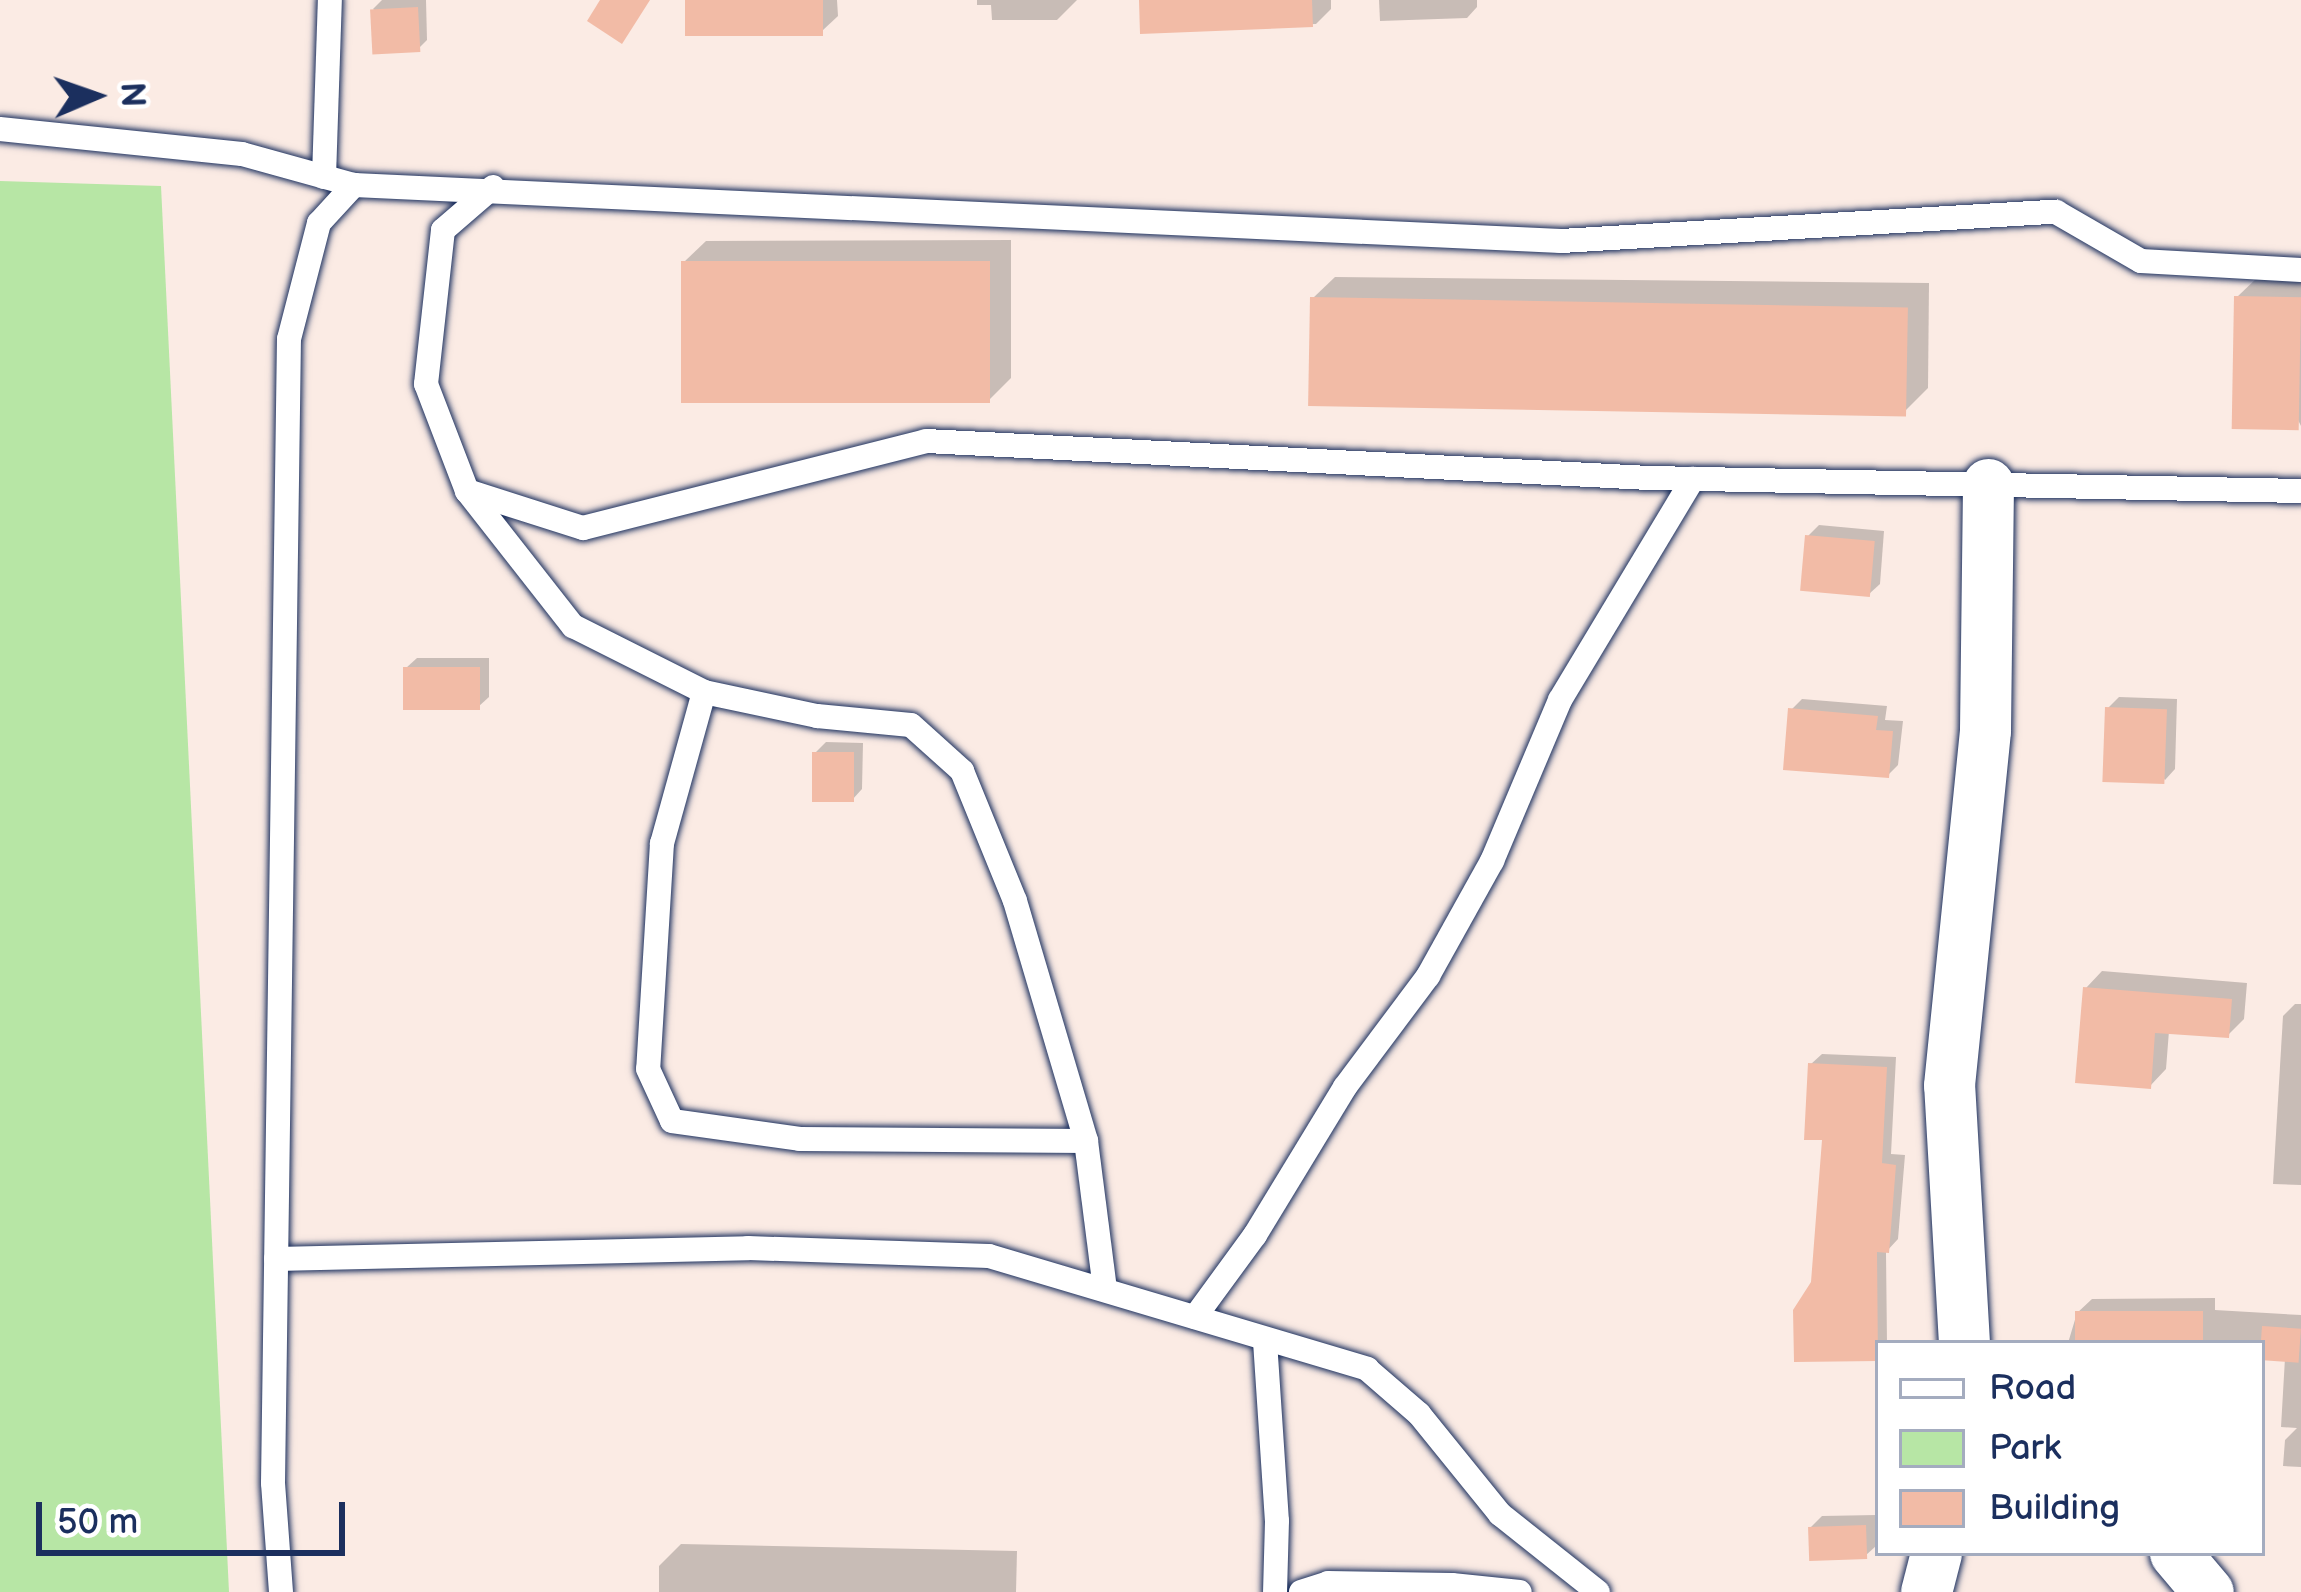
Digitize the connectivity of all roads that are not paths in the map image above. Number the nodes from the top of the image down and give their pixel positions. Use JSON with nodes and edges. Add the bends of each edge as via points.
{"nodes":[{"id":1,"x":330,"y":0,"type":"edge"},
{"id":2,"x":0,"y":129,"type":"edge"},
{"id":3,"x":324,"y":176,"type":"junction"},
{"id":4,"x":354,"y":185,"type":"junction"},
{"id":5,"x":493,"y":188,"type":"junction"},
{"id":6,"x":2301,"y":270,"type":"edge"},
{"id":7,"x":1693,"y":479,"type":"junction"},
{"id":8,"x":1988,"y":484,"type":"junction"},
{"id":9,"x":467,"y":491,"type":"junction"},
{"id":10,"x":2301,"y":491,"type":"edge"},
{"id":11,"x":704,"y":692,"type":"junction"},
{"id":12,"x":1086,"y":1141,"type":"junction"},
{"id":13,"x":276,"y":1259,"type":"junction"},
{"id":14,"x":1105,"y":1289,"type":"junction"},
{"id":15,"x":1195,"y":1317,"type":"junction"},
{"id":16,"x":1964,"y":1340,"type":"edge"},
{"id":17,"x":1265,"y":1341,"type":"junction"},
{"id":18,"x":1935,"y":1556,"type":"edge"},
{"id":19,"x":2178,"y":1556,"type":"edge"},
{"id":20,"x":281,"y":1592,"type":"edge"},
{"id":21,"x":1275,"y":1592,"type":"edge"},
{"id":22,"x":1301,"y":1592,"type":"edge"},
{"id":23,"x":1520,"y":1592,"type":"edge"},
{"id":24,"x":1598,"y":1592,"type":"edge"},
{"id":25,"x":1926,"y":1592,"type":"edge"},
{"id":26,"x":2208,"y":1592,"type":"edge"}],
"edges":[{"from":1,"to":3,"type":"lane"},
{"from":2,"to":3,"type":"lane","via":[[242,154]]},
{"from":3,"to":4,"type":"lane"},
{"from":4,"to":5,"type":"lane"},
{"from":4,"to":13,"type":"lane","via":[[319,223],[289,339]]},
{"from":5,"to":6,"type":"lane","via":[[1561,242],[2056,212],[2141,261]]},
{"from":5,"to":9,"type":"lane","via":[[442,230],[426,384]]},
{"from":7,"to":8,"type":"lane"},
{"from":7,"to":9,"type":"lane","via":[[926,441],[583,528]]},
{"from":7,"to":15,"type":"lane","via":[[1561,700],[1492,861],[1428,976]]},
{"from":8,"to":10,"type":"lane"},
{"from":8,"to":16,"type":"street","via":[[1985,730],[1949,1085]]},
{"from":9,"to":11,"type":"lane","via":[[573,626]]},
{"from":11,"to":12,"type":"lane","via":[[818,716],[911,724],[962,771],[1016,902]]},
{"from":11,"to":12,"type":"lane","via":[[662,843],[648,1070],[672,1120],[800,1139]]},
{"from":12,"to":14,"type":"lane"},
{"from":13,"to":14,"type":"lane","via":[[748,1248],[989,1256]]},
{"from":13,"to":20,"type":"lane","via":[[273,1483]]},
{"from":14,"to":15,"type":"lane"},
{"from":15,"to":17,"type":"lane"},
{"from":17,"to":21,"type":"lane"},
{"from":17,"to":24,"type":"lane","via":[[1367,1370],[1420,1414],[1500,1514]]},
{"from":18,"to":25,"type":"street"},
{"from":19,"to":26,"type":"street"},
{"from":22,"to":23,"type":"lane","via":[[1328,1583]]}]}
